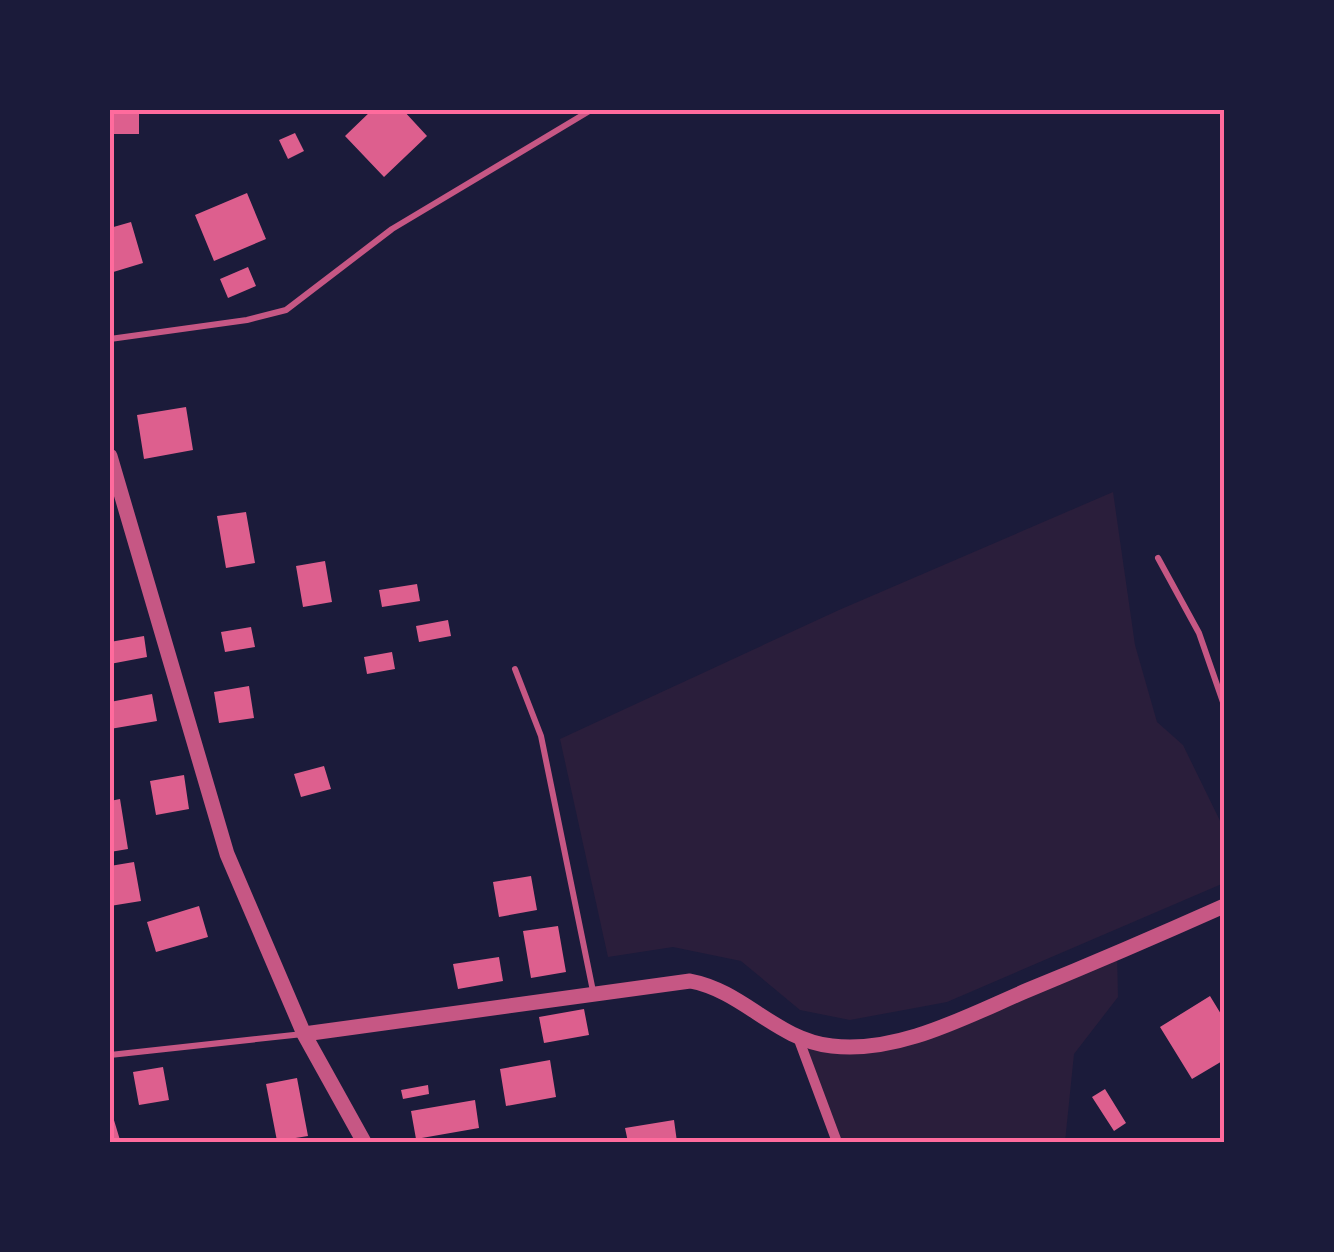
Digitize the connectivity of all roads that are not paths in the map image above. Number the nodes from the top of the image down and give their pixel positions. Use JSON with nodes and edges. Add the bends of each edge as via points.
{"nodes":[{"id":1,"x":591,"y":110,"type":"edge"},
{"id":2,"x":110,"y":339,"type":"edge"},
{"id":3,"x":110,"y":456,"type":"edge"},
{"id":4,"x":1158,"y":558,"type":"dead end"},
{"id":5,"x":515,"y":669,"type":"dead end"},
{"id":6,"x":1224,"y":705,"type":"edge"},
{"id":7,"x":1224,"y":906,"type":"edge"},
{"id":8,"x":593,"y":991,"type":"junction"},
{"id":9,"x":304,"y":1034,"type":"junction"},
{"id":10,"x":800,"y":1040,"type":"junction"},
{"id":11,"x":110,"y":1055,"type":"edge"},
{"id":12,"x":364,"y":1142,"type":"edge"},
{"id":13,"x":837,"y":1142,"type":"edge"}],
"edges":[{"from":1,"to":2,"type":"lane","via":[[392,228],[286,310]]},
{"from":3,"to":9,"type":"street","via":[[226,854]]},
{"from":4,"to":6,"type":"lane","via":[[1199,633]]},
{"from":5,"to":8,"type":"lane","via":[[541,736]]},
{"from":7,"to":10,"type":"street","via":[[899,1040],[860,1047]]},
{"from":8,"to":9,"type":"street"},
{"from":8,"to":10,"type":"street","via":[[662,982],[713,985]]},
{"from":9,"to":11,"type":"lane"},
{"from":9,"to":12,"type":"street"},
{"from":10,"to":13,"type":"street"}]}
